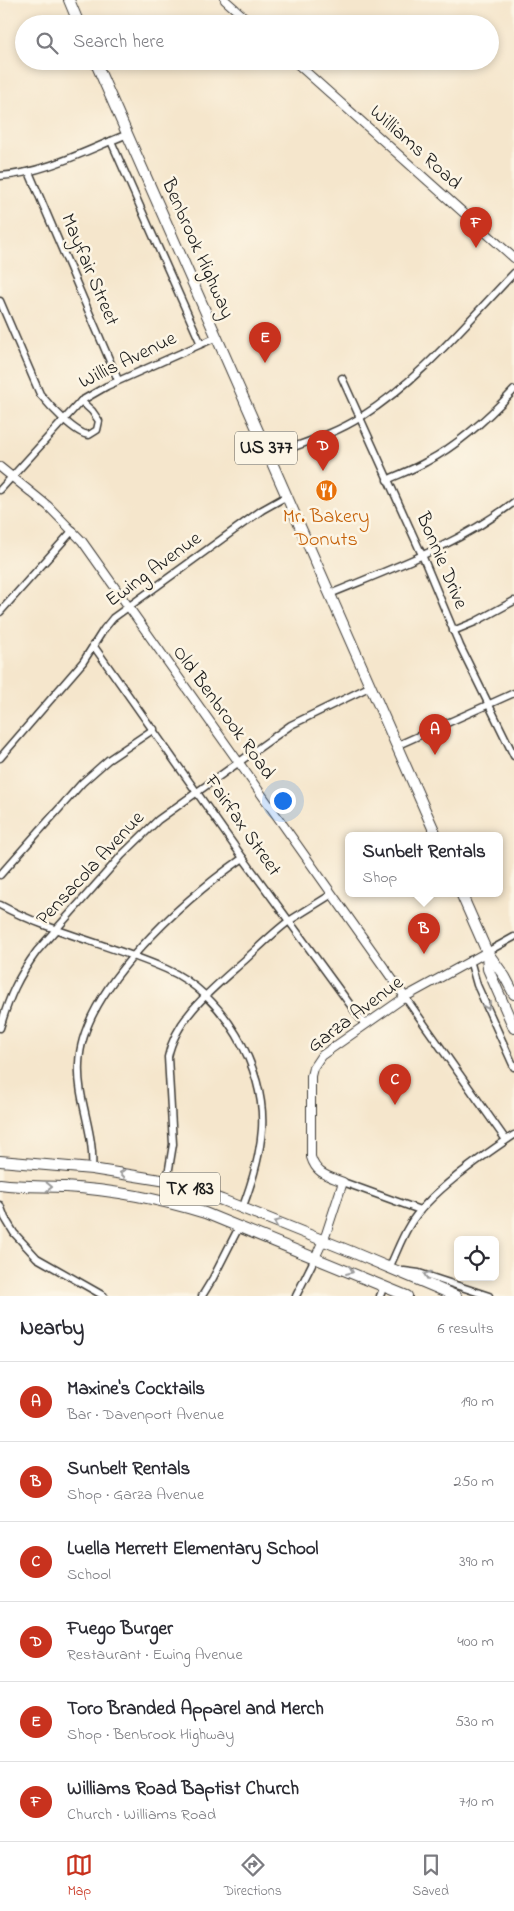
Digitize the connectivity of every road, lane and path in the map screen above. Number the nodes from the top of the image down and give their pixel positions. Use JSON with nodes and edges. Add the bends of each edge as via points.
{"nodes":[{"id":1,"x":68,"y":0,"type":"edge"},
{"id":2,"x":225,"y":0,"type":"edge"},
{"id":3,"x":75,"y":15,"type":"edge"},
{"id":4,"x":242,"y":15,"type":"edge"},
{"id":5,"x":100,"y":70,"type":"edge"},
{"id":6,"x":304,"y":70,"type":"edge"},
{"id":7,"x":128,"y":134,"type":"junction"},
{"id":8,"x":111,"y":141,"type":"junction"},
{"id":9,"x":29,"y":172,"type":"junction"},
{"id":10,"x":0,"y":176,"type":"edge"},
{"id":11,"x":514,"y":258,"type":"edge"},
{"id":12,"x":514,"y":273,"type":"edge"},
{"id":13,"x":0,"y":301,"type":"edge"},
{"id":14,"x":217,"y":337,"type":"junction"},
{"id":15,"x":201,"y":344,"type":"junction"},
{"id":16,"x":342,"y":378,"type":"dead end"},
{"id":17,"x":118,"y":380,"type":"junction"},
{"id":18,"x":514,"y":390,"type":"edge"},
{"id":19,"x":81,"y":401,"type":"junction"},
{"id":20,"x":360,"y":418,"type":"junction"},
{"id":21,"x":64,"y":419,"type":"junction"},
{"id":22,"x":269,"y":456,"type":"junction"},
{"id":23,"x":0,"y":467,"type":"edge"},
{"id":24,"x":11,"y":477,"type":"junction"},
{"id":25,"x":387,"y":480,"type":"junction"},
{"id":26,"x":0,"y":490,"type":"edge"},
{"id":27,"x":287,"y":496,"type":"junction"},
{"id":28,"x":514,"y":502,"type":"edge"},
{"id":29,"x":73,"y":530,"type":"junction"},
{"id":30,"x":422,"y":555,"type":"junction"},
{"id":31,"x":330,"y":594,"type":"junction"},
{"id":32,"x":514,"y":602,"type":"edge"},
{"id":33,"x":127,"y":607,"type":"junction"},
{"id":34,"x":0,"y":612,"type":"edge"},
{"id":35,"x":453,"y":630,"type":"junction"},
{"id":36,"x":93,"y":645,"type":"junction"},
{"id":37,"x":371,"y":686,"type":"junction"},
{"id":38,"x":514,"y":693,"type":"edge"},
{"id":39,"x":489,"y":704,"type":"junction"},
{"id":40,"x":154,"y":729,"type":"junction"},
{"id":41,"x":396,"y":746,"type":"junction"},
{"id":42,"x":514,"y":756,"type":"edge"},
{"id":43,"x":0,"y":758,"type":"edge"},
{"id":44,"x":238,"y":762,"type":"junction"},
{"id":45,"x":197,"y":791,"type":"junction"},
{"id":46,"x":435,"y":832,"type":"edge"},
{"id":47,"x":243,"y":858,"type":"junction"},
{"id":48,"x":0,"y":875,"type":"edge"},
{"id":49,"x":332,"y":894,"type":"junction"},
{"id":50,"x":463,"y":897,"type":"edge"},
{"id":51,"x":0,"y":905,"type":"edge"},
{"id":52,"x":289,"y":921,"type":"junction"},
{"id":53,"x":57,"y":929,"type":"junction"},
{"id":54,"x":514,"y":937,"type":"edge"},
{"id":55,"x":487,"y":952,"type":"junction"},
{"id":56,"x":133,"y":957,"type":"junction"},
{"id":57,"x":470,"y":960,"type":"junction"},
{"id":58,"x":505,"y":977,"type":"junction"},
{"id":59,"x":514,"y":988,"type":"edge"},
{"id":60,"x":514,"y":994,"type":"edge"},
{"id":61,"x":206,"y":996,"type":"junction"},
{"id":62,"x":405,"y":997,"type":"junction"},
{"id":63,"x":365,"y":1025,"type":"junction"},
{"id":64,"x":0,"y":1028,"type":"edge"},
{"id":65,"x":514,"y":1028,"type":"edge"},
{"id":66,"x":514,"y":1067,"type":"edge"},
{"id":67,"x":514,"y":1135,"type":"edge"},
{"id":68,"x":506,"y":1140,"type":"junction"},
{"id":69,"x":0,"y":1161,"type":"edge"},
{"id":70,"x":92,"y":1169,"type":"junction"},
{"id":71,"x":167,"y":1182,"type":"junction"},
{"id":72,"x":343,"y":1182,"type":"junction"},
{"id":73,"x":0,"y":1184,"type":"edge"},
{"id":74,"x":0,"y":1205,"type":"edge"},
{"id":75,"x":242,"y":1209,"type":"junction"},
{"id":76,"x":420,"y":1210,"type":"junction"},
{"id":77,"x":239,"y":1227,"type":"junction"},
{"id":78,"x":322,"y":1241,"type":"junction"},
{"id":79,"x":315,"y":1258,"type":"junction"},
{"id":80,"x":392,"y":1269,"type":"junction"},
{"id":81,"x":388,"y":1292,"type":"edge"},
{"id":82,"x":104,"y":1296,"type":"edge"},
{"id":83,"x":202,"y":1296,"type":"edge"},
{"id":84,"x":296,"y":1296,"type":"edge"},
{"id":85,"x":407,"y":1296,"type":"edge"},
{"id":86,"x":456,"y":1296,"type":"edge"},
{"id":87,"x":489,"y":1296,"type":"edge"}],
"edges":[{"from":1,"to":3,"type":"main road"},
{"from":2,"to":4,"type":"street"},
{"from":5,"to":7,"type":"main road","name":"Benbrook Highway","number":"US 377"},
{"from":6,"to":11,"type":"street","name":"Williams Road"},
{"from":7,"to":8,"type":"street"},
{"from":7,"to":14,"type":"main road","name":"Benbrook Highway","number":"US 377"},
{"from":8,"to":9,"type":"street"},
{"from":8,"to":15,"type":"street"},
{"from":9,"to":10,"type":"street"},
{"from":9,"to":17,"type":"street","name":"Mayfair Street"},
{"from":12,"to":20,"type":"street","via":[[410,381]]},
{"from":13,"to":21,"type":"street","via":[[35,385]]},
{"from":14,"to":15,"type":"street","name":"Willis Avenue"},
{"from":14,"to":22,"type":"main road","name":"Benbrook Highway","number":"US 377"},
{"from":15,"to":17,"type":"street","name":"Willis Avenue"},
{"from":16,"to":20,"type":"street","name":"Bonnie Drive"},
{"from":17,"to":19,"type":"street","name":"Willis Avenue"},
{"from":18,"to":25,"type":"street","via":[[459,441],[427,462]]},
{"from":19,"to":21,"type":"street","name":"Willis Avenue"},
{"from":19,"to":21,"type":"street","via":[[99,421],[94,433],[86,436]]},
{"from":20,"to":22,"type":"street","via":[[321,437]]},
{"from":20,"to":25,"type":"street","name":"Bonnie Drive"},
{"from":21,"to":24,"type":"street","name":"Willis Avenue"},
{"from":22,"to":27,"type":"main road","name":"Benbrook Highway","number":"US 377"},
{"from":23,"to":24,"type":"street","name":"Old Benbrook Road"},
{"from":24,"to":26,"type":"street","name":"Willis Avenue"},
{"from":24,"to":29,"type":"street","name":"Old Benbrook Road"},
{"from":25,"to":30,"type":"street","name":"Bonnie Drive"},
{"from":27,"to":31,"type":"main road","name":"Benbrook Highway","number":"US 377"},
{"from":27,"to":33,"type":"street","name":"Ewing Avenue","via":[[262,510]]},
{"from":28,"to":30,"type":"street","via":[[494,517]]},
{"from":29,"to":33,"type":"street","name":"Old Benbrook Road"},
{"from":29,"to":34,"type":"street"},
{"from":30,"to":31,"type":"street"},
{"from":30,"to":35,"type":"street","name":"Bonnie Drive"},
{"from":31,"to":37,"type":"main road","name":"Benbrook Highway","number":"US 377"},
{"from":32,"to":35,"type":"street"},
{"from":33,"to":36,"type":"street","name":"Ewing Avenue","via":[[113,618]]},
{"from":33,"to":44,"type":"street","name":"Old Benbrook Road"},
{"from":35,"to":39,"type":"street","name":"Bonnie Drive"},
{"from":36,"to":40,"type":"street","name":"Fairfax Street"},
{"from":36,"to":43,"type":"street","name":"Ewing Avenue","via":[[83,662]]},
{"from":37,"to":41,"type":"main road","name":"Benbrook Highway","number":"US 377"},
{"from":37,"to":44,"type":"street","name":"Pensacola Avenue","via":[[298,721]]},
{"from":38,"to":39,"type":"street"},
{"from":39,"to":41,"type":"street"},
{"from":39,"to":42,"type":"street","name":"Bonnie Drive"},
{"from":40,"to":45,"type":"street","name":"Fairfax Street"},
{"from":40,"to":48,"type":"street","via":[[108,760],[82,783]]},
{"from":41,"to":46,"type":"main road","name":"Benbrook Highway","number":"US 377"},
{"from":44,"to":45,"type":"street","name":"Pensacola Avenue"},
{"from":44,"to":49,"type":"street","name":"Old Benbrook Road"},
{"from":45,"to":47,"type":"street","name":"Fairfax Street"},
{"from":45,"to":53,"type":"street","name":"Pensacola Avenue","via":[[143,833]]},
{"from":47,"to":52,"type":"street","name":"Fairfax Street"},
{"from":47,"to":56,"type":"street","via":[[200,889]]},
{"from":49,"to":52,"type":"street"},
{"from":49,"to":62,"type":"street","name":"Old Benbrook Road"},
{"from":50,"to":55,"type":"main road"},
{"from":51,"to":53,"type":"street"},
{"from":52,"to":61,"type":"street"},
{"from":52,"to":63,"type":"street","name":"Fairfax Street"},
{"from":53,"to":56,"type":"street"},
{"from":53,"to":64,"type":"street","name":"Pensacola Avenue","via":[[22,971],[11,992]]},
{"from":54,"to":55,"type":"street"},
{"from":55,"to":57,"type":"street","name":"Garza Avenue"},
{"from":55,"to":58,"type":"main road"},
{"from":55,"to":65,"type":"main road","via":[[488,969]]},
{"from":56,"to":61,"type":"street","via":[[166,969],[197,986]]},
{"from":56,"to":70,"type":"street","via":[[99,1003],[81,1048],[79,1084],[90,1134]]},
{"from":57,"to":62,"type":"street","name":"Garza Avenue"},
{"from":57,"to":66,"type":"street","one_way":true},
{"from":58,"to":59,"type":"street"},
{"from":58,"to":60,"type":"main road"},
{"from":61,"to":71,"type":"street","via":[[180,1026],[170,1045],[168,1076],[173,1144]]},
{"from":61,"to":75,"type":"street","via":[[227,1020],[243,1046],[260,1100],[262,1128],[257,1165]]},
{"from":62,"to":63,"type":"street","name":"Garza Avenue"},
{"from":62,"to":68,"type":"street","name":"Old Benbrook Road"},
{"from":63,"to":72,"type":"street","name":"Garza Avenue","via":[[321,1056],[311,1076],[313,1166]]},
{"from":67,"to":68,"type":"street"},
{"from":68,"to":76,"type":"street","via":[[444,1187]]},
{"from":69,"to":70,"type":"main road","number":"TX 183"},
{"from":71,"to":70,"type":"main road","number":"TX 183","one_way":true},
{"from":71,"to":75,"type":"main road","number":"TX 183"},
{"from":72,"to":76,"type":"street"},
{"from":72,"to":78,"type":"street"},
{"from":73,"to":77,"type":"main road","number":"TX 183","one_way":true,"via":[[65,1187],[136,1196],[172,1203]]},
{"from":74,"to":82,"type":"street","via":[[14,1233],[37,1258]]},
{"from":78,"to":75,"type":"main road","number":"TX 183","one_way":true},
{"from":76,"to":80,"type":"street","via":[[409,1226]]},
{"from":77,"to":79,"type":"main road","number":"TX 183"},
{"from":77,"to":83,"type":"street"},
{"from":78,"to":79,"type":"street"},
{"from":78,"to":80,"type":"main road","number":"TX 183"},
{"from":79,"to":81,"type":"main road","number":"TX 183","one_way":true},
{"from":79,"to":84,"type":"street"},
{"from":80,"to":86,"type":"main road","number":"TX 183"},
{"from":87,"to":80,"type":"street","one_way":true,"via":[[419,1272]]},
{"from":81,"to":85,"type":"main road","number":"TX 183"}]}
